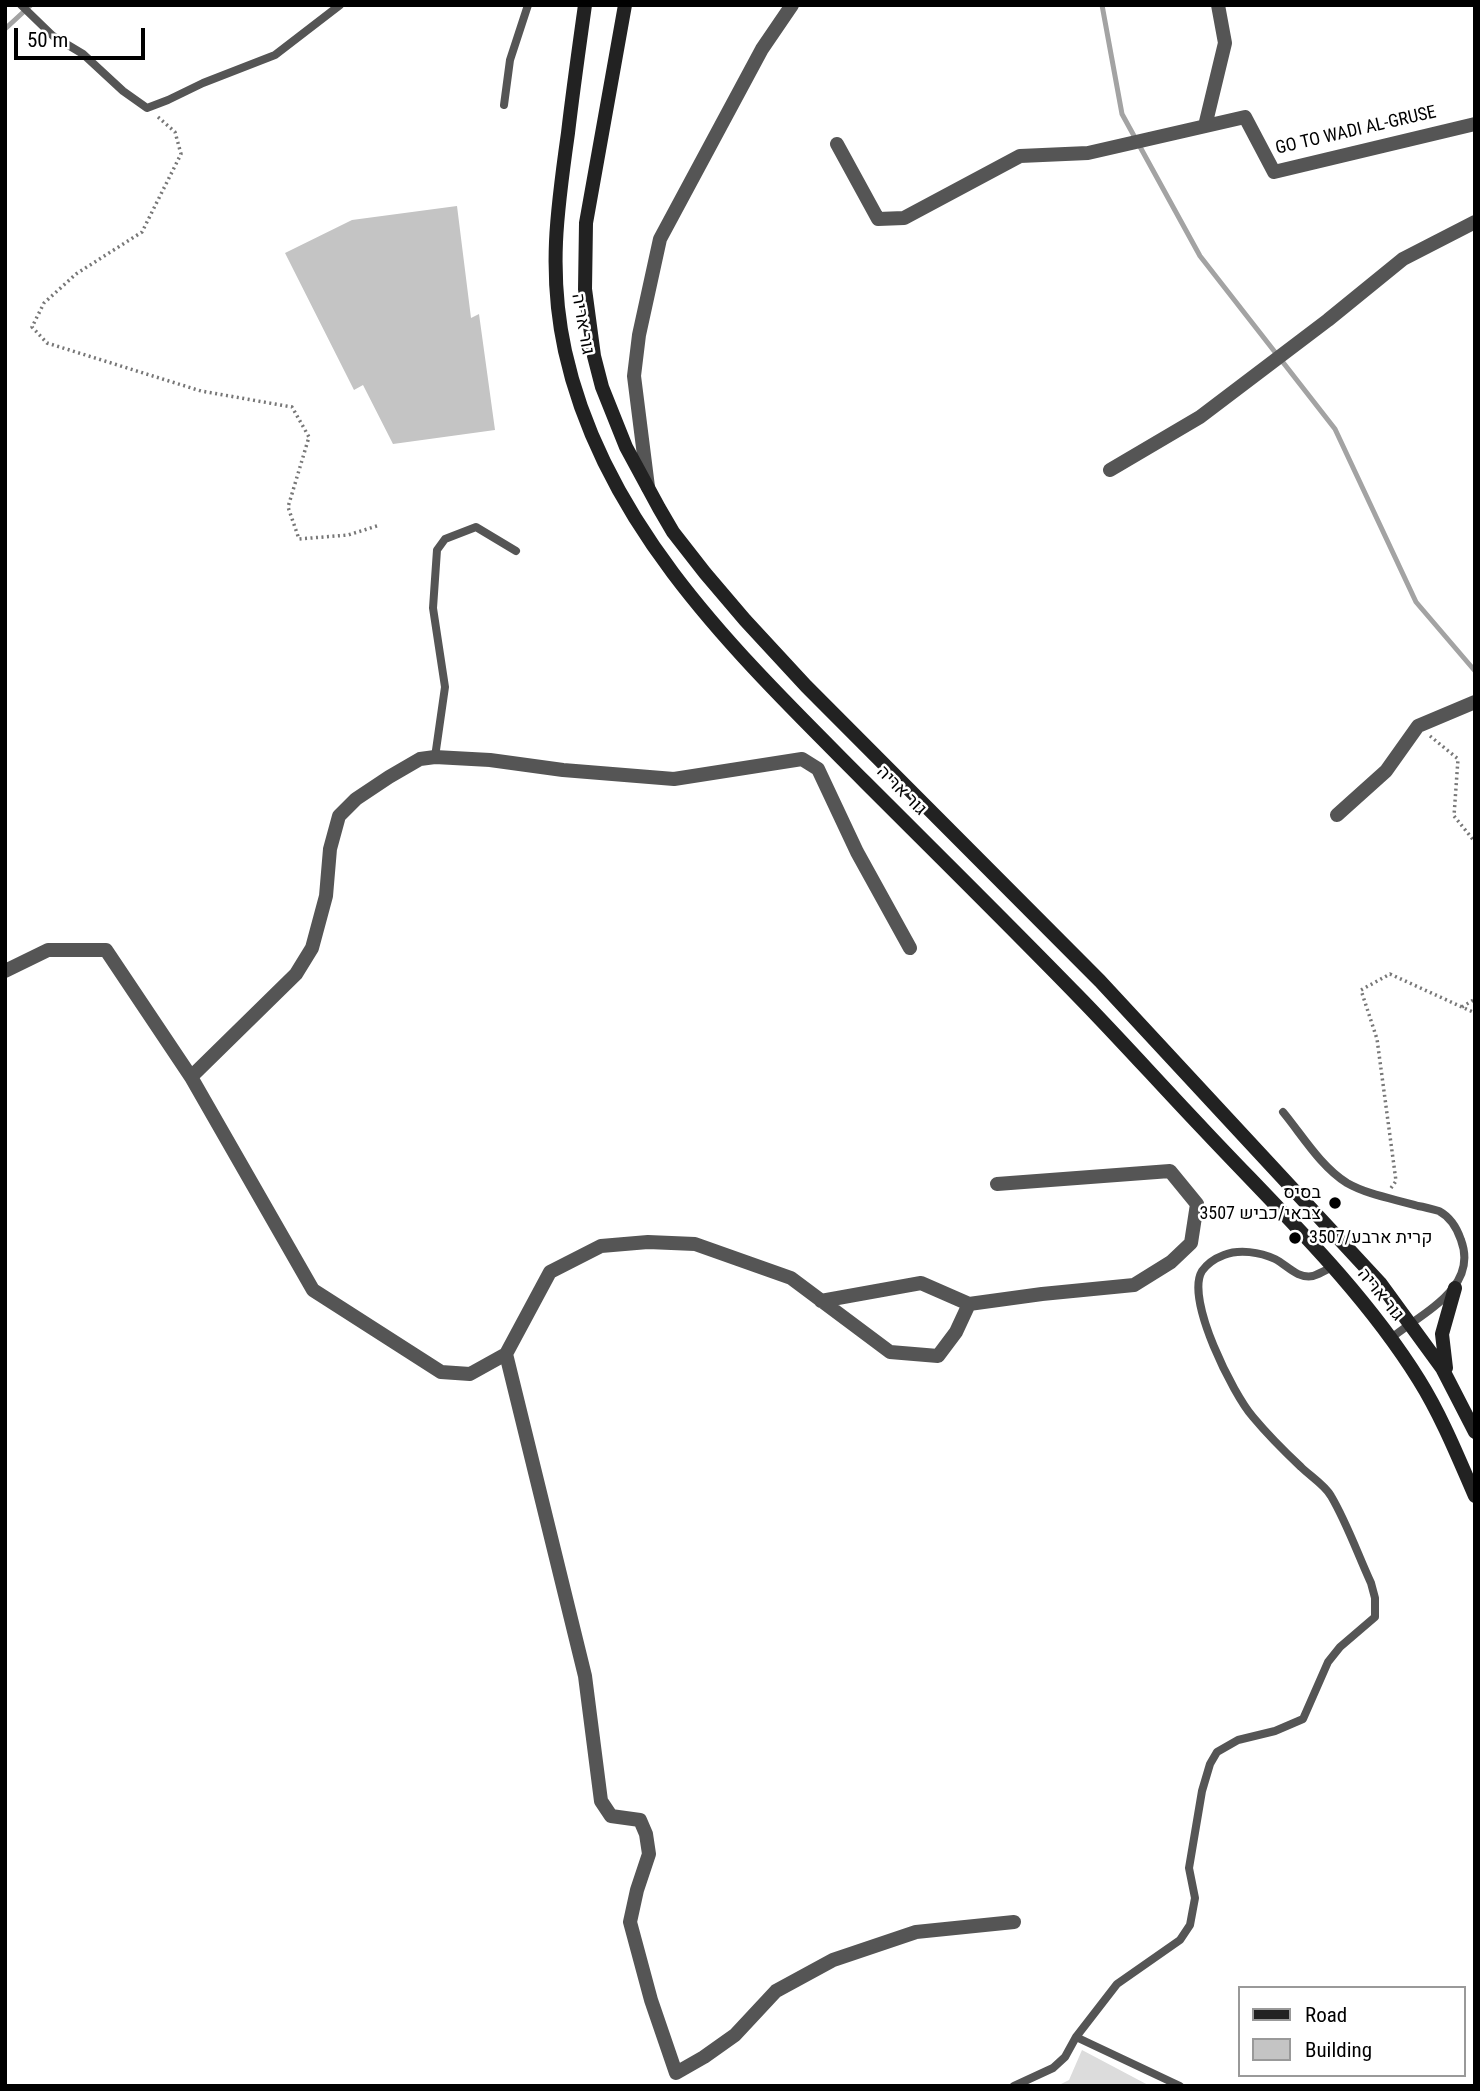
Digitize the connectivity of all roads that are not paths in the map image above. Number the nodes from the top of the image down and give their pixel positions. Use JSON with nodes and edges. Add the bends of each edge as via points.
{"nodes":[{"id":1,"x":21,"y":5,"type":"edge"},
{"id":2,"x":341,"y":5,"type":"edge"},
{"id":3,"x":528,"y":5,"type":"edge"},
{"id":4,"x":585,"y":5,"type":"edge"},
{"id":5,"x":625,"y":5,"type":"edge"},
{"id":6,"x":792,"y":5,"type":"edge"},
{"id":7,"x":1218,"y":5,"type":"edge"},
{"id":8,"x":504,"y":105,"type":"dead end"},
{"id":9,"x":1475,"y":124,"type":"edge"},
{"id":10,"x":1205,"y":126,"type":"junction"},
{"id":11,"x":837,"y":144,"type":"dead end"},
{"id":12,"x":1475,"y":222,"type":"edge"},
{"id":13,"x":1110,"y":470,"type":"dead end"},
{"id":14,"x":648,"y":488,"type":"junction"},
{"id":15,"x":516,"y":551,"type":"dead end"},
{"id":16,"x":1475,"y":702,"type":"edge"},
{"id":17,"x":435,"y":757,"type":"junction"},
{"id":18,"x":1337,"y":815,"type":"dead end"},
{"id":19,"x":910,"y":948,"type":"dead end"},
{"id":20,"x":5,"y":971,"type":"edge"},
{"id":21,"x":191,"y":1077,"type":"junction"},
{"id":22,"x":1283,"y":1112,"type":"dead end"},
{"id":23,"x":997,"y":1184,"type":"dead end"},
{"id":24,"x":1332,"y":1268,"type":"junction"},
{"id":25,"x":1455,"y":1288,"type":"junction"},
{"id":26,"x":821,"y":1301,"type":"junction"},
{"id":27,"x":969,"y":1304,"type":"junction"},
{"id":28,"x":1410,"y":1322,"type":"junction"},
{"id":29,"x":1390,"y":1339,"type":"junction"},
{"id":30,"x":506,"y":1354,"type":"junction"},
{"id":31,"x":1448,"y":1379,"type":"junction"},
{"id":32,"x":1475,"y":1432,"type":"edge"},
{"id":33,"x":1475,"y":1496,"type":"edge"},
{"id":34,"x":1014,"y":1922,"type":"dead end"},
{"id":35,"x":1076,"y":2037,"type":"junction"},
{"id":36,"x":1014,"y":2086,"type":"edge"},
{"id":37,"x":1180,"y":2086,"type":"edge"}],
"edges":[{"from":1,"to":2,"type":"lane","via":[[53,36],[83,54],[147,108],[275,55]]},
{"from":3,"to":8,"type":"lane","via":[[510,60]]},
{"from":4,"to":24,"type":"main road","name":"גור אריה","via":[[558,206],[554,271],[566,353],[578,395],[603,458],[637,521],[725,637],[1081,999]]},
{"from":5,"to":14,"type":"main road","name":"גור אריה","via":[[586,223],[585,289],[602,387]]},
{"from":6,"to":14,"type":"street","via":[[762,49],[660,239],[634,376]]},
{"from":7,"to":10,"type":"street","via":[[1225,43]]},
{"from":9,"to":10,"type":"street","name":"GO TO WADI AL-GRUSE","via":[[1274,172],[1245,117]]},
{"from":10,"to":11,"type":"street","name":"GO TO WADI AL-GRUSE","via":[[1088,153],[1020,156],[904,218],[878,219]]},
{"from":12,"to":13,"type":"street","via":[[1403,259],[1200,417]]},
{"from":14,"to":28,"type":"main road","name":"גור אריה","via":[[686,550],[745,620],[1100,981],[1359,1258]]},
{"from":15,"to":17,"type":"lane","via":[[476,527],[445,539],[436,550],[433,608],[445,687]]},
{"from":16,"to":18,"type":"street","via":[[1418,726],[1386,771]]},
{"from":17,"to":19,"type":"street","via":[[674,779],[802,759],[818,769]]},
{"from":17,"to":21,"type":"street","via":[[389,777],[339,816],[312,948],[296,974]]},
{"from":20,"to":21,"type":"street","via":[[48,950],[106,950]]},
{"from":21,"to":30,"type":"street","via":[[313,1290],[441,1372],[470,1374]]},
{"from":22,"to":25,"type":"lane","via":[[1345,1182],[1439,1212],[1452,1221],[1466,1254],[1464,1272]]},
{"from":23,"to":27,"type":"street","via":[[1170,1171],[1197,1204],[1191,1243],[1134,1285]]},
{"from":24,"to":29,"type":"main road","name":"גור אריה"},
{"from":24,"to":35,"type":"lane","via":[[1311,1277],[1293,1272],[1276,1259],[1239,1251],[1210,1263],[1201,1272],[1198,1289],[1216,1350],[1251,1414],[1330,1494],[1371,1583],[1375,1617],[1328,1662],[1303,1718],[1217,1752],[1202,1791],[1189,1868],[1195,1898],[1190,1925],[1180,1940],[1117,1984]]},
{"from":25,"to":28,"type":"lane"},
{"from":25,"to":31,"type":"main road","via":[[1441,1334]]},
{"from":26,"to":27,"type":"street","via":[[921,1283]]},
{"from":26,"to":27,"type":"street","via":[[890,1352],[938,1356]]},
{"from":26,"to":30,"type":"street","via":[[791,1278],[695,1244],[601,1246],[550,1272]]},
{"from":28,"to":29,"type":"lane"},
{"from":28,"to":31,"type":"main road","name":"גור אריה"},
{"from":29,"to":33,"type":"main road","name":"גור אריה","via":[[1420,1381]]},
{"from":30,"to":34,"type":"street","via":[[586,1676],[601,1801],[611,1816],[640,1820],[646,1835],[649,1854],[630,1923],[676,2073],[735,2035],[776,1991],[833,1960],[916,1933]]},
{"from":31,"to":32,"type":"main road","name":"גור אריה"},
{"from":35,"to":36,"type":"lane","via":[[1053,2068]]},
{"from":35,"to":37,"type":"lane"}]}
